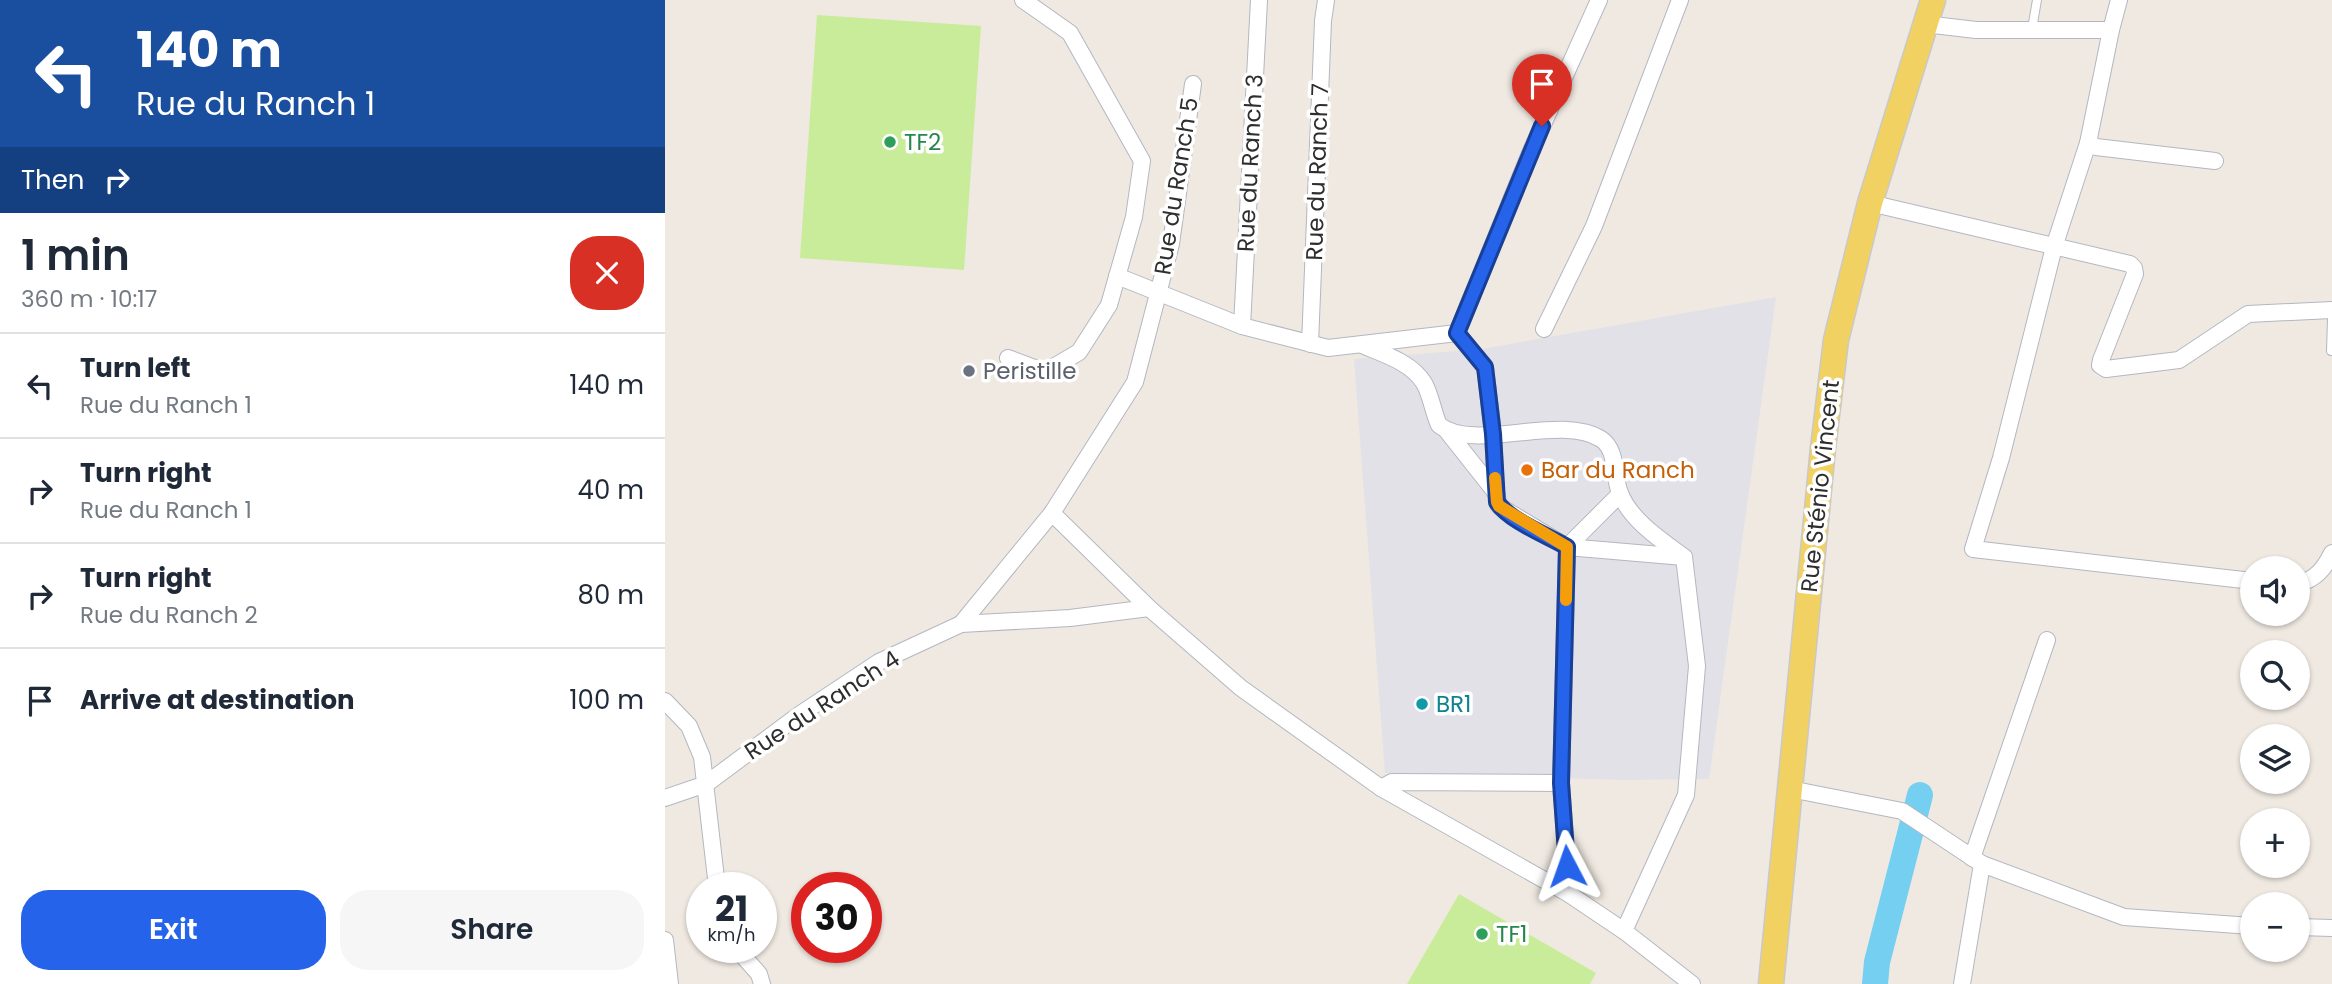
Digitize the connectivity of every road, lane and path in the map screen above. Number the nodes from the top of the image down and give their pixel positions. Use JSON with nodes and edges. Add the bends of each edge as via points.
{"nodes":[{"id":1,"x":1023,"y":0,"type":"edge"},
{"id":2,"x":1259,"y":0,"type":"edge"},
{"id":3,"x":1326,"y":0,"type":"edge"},
{"id":4,"x":1599,"y":0,"type":"edge"},
{"id":5,"x":1681,"y":0,"type":"edge"},
{"id":6,"x":1933,"y":0,"type":"edge"},
{"id":7,"x":2037,"y":0,"type":"edge"},
{"id":8,"x":2119,"y":0,"type":"edge"},
{"id":9,"x":1925,"y":24,"type":"junction"},
{"id":10,"x":2032,"y":29,"type":"junction"},
{"id":11,"x":2111,"y":30,"type":"junction"},
{"id":12,"x":1193,"y":84,"type":"dead end"},
{"id":13,"x":2088,"y":143,"type":"junction"},
{"id":14,"x":2215,"y":161,"type":"dead end"},
{"id":15,"x":1870,"y":203,"type":"junction"},
{"id":16,"x":2054,"y":247,"type":"junction"},
{"id":17,"x":1117,"y":276,"type":"junction"},
{"id":18,"x":1159,"y":291,"type":"junction"},
{"id":19,"x":2332,"y":310,"type":"edge"},
{"id":20,"x":2332,"y":319,"type":"edge"},
{"id":21,"x":1243,"y":326,"type":"junction"},
{"id":22,"x":1544,"y":330,"type":"dead end"},
{"id":23,"x":1457,"y":333,"type":"junction"},
{"id":24,"x":1310,"y":344,"type":"junction"},
{"id":25,"x":1360,"y":344,"type":"junction"},
{"id":26,"x":2331,"y":351,"type":"edge"},
{"id":27,"x":1008,"y":358,"type":"dead end"},
{"id":28,"x":1447,"y":431,"type":"junction"},
{"id":29,"x":1493,"y":434,"type":"junction"},
{"id":30,"x":1496,"y":493,"type":"junction"},
{"id":31,"x":1620,"y":495,"type":"junction"},
{"id":32,"x":1052,"y":513,"type":"junction"},
{"id":33,"x":1567,"y":547,"type":"junction"},
{"id":34,"x":2332,"y":553,"type":"edge"},
{"id":35,"x":1684,"y":557,"type":"junction"},
{"id":36,"x":2240,"y":580,"type":"edge"},
{"id":37,"x":2310,"y":580,"type":"edge"},
{"id":38,"x":1149,"y":608,"type":"junction"},
{"id":39,"x":961,"y":624,"type":"junction"},
{"id":40,"x":2047,"y":640,"type":"dead end"},
{"id":41,"x":665,"y":701,"type":"edge"},
{"id":42,"x":1561,"y":783,"type":"junction"},
{"id":43,"x":706,"y":784,"type":"junction"},
{"id":44,"x":1381,"y":788,"type":"junction"},
{"id":45,"x":1790,"y":789,"type":"junction"},
{"id":46,"x":665,"y":798,"type":"edge"},
{"id":47,"x":1977,"y":861,"type":"junction"},
{"id":48,"x":715,"y":872,"type":"edge"},
{"id":49,"x":1569,"y":894,"type":"junction"},
{"id":50,"x":2240,"y":925,"type":"edge"},
{"id":51,"x":2310,"y":927,"type":"edge"},
{"id":52,"x":2332,"y":928,"type":"edge"},
{"id":53,"x":1624,"y":931,"type":"junction"},
{"id":54,"x":665,"y":940,"type":"edge"},
{"id":55,"x":749,"y":963,"type":"edge"},
{"id":56,"x":670,"y":984,"type":"edge"},
{"id":57,"x":762,"y":984,"type":"edge"},
{"id":58,"x":1692,"y":984,"type":"edge"},
{"id":59,"x":1771,"y":984,"type":"edge"},
{"id":60,"x":1962,"y":984,"type":"edge"}],
"edges":[{"from":1,"to":17,"type":"street","via":[[1070,33],[1142,161],[1134,218]]},
{"from":2,"to":21,"type":"street","name":"Rue du Ranch 3"},
{"from":3,"to":24,"type":"street","name":"Rue du Ranch 7"},
{"from":4,"to":23,"type":"street"},
{"from":5,"to":22,"type":"street","via":[[1594,226]]},
{"from":6,"to":9,"type":"main road","name":"Rue Sténio Vincent"},
{"from":7,"to":10,"type":"lane"},
{"from":8,"to":11,"type":"street"},
{"from":9,"to":10,"type":"street","via":[[1976,30]]},
{"from":9,"to":15,"type":"main road","name":"Rue Sténio Vincent"},
{"from":10,"to":11,"type":"street"},
{"from":11,"to":13,"type":"street"},
{"from":12,"to":18,"type":"street","name":"Rue du Ranch 5","via":[[1171,244]]},
{"from":13,"to":14,"type":"street"},
{"from":13,"to":16,"type":"street"},
{"from":15,"to":16,"type":"street"},
{"from":15,"to":45,"type":"main road","name":"Rue Sténio Vincent","via":[[1836,340]]},
{"from":16,"to":19,"type":"street","via":[[2134,268],[2134,281],[2101,360],[2106,369],[2179,360],[2248,314]]},
{"from":16,"to":36,"type":"street","via":[[1973,549]]},
{"from":17,"to":18,"type":"street"},
{"from":17,"to":27,"type":"street","via":[[1109,305],[1079,352],[1045,372]]},
{"from":18,"to":21,"type":"street"},
{"from":18,"to":32,"type":"street","name":"Rue du Ranch 5","via":[[1135,382]]},
{"from":20,"to":26,"type":"lane"},
{"from":21,"to":24,"type":"street"},
{"from":23,"to":25,"type":"street"},
{"from":23,"to":29,"type":"street","via":[[1485,367]]},
{"from":24,"to":25,"type":"street","via":[[1328,348]]},
{"from":25,"to":28,"type":"street","via":[[1401,363],[1424,383],[1432,412]]},
{"from":28,"to":29,"type":"street"},
{"from":28,"to":30,"type":"street"},
{"from":29,"to":30,"type":"street"},
{"from":29,"to":31,"type":"street","via":[[1565,431],[1603,440],[1610,449]]},
{"from":30,"to":33,"type":"street","via":[[1499,506]]},
{"from":31,"to":33,"type":"street"},
{"from":31,"to":35,"type":"street","via":[[1644,527]]},
{"from":32,"to":38,"type":"street"},
{"from":32,"to":39,"type":"street","name":"Rue du Ranch 5"},
{"from":33,"to":35,"type":"street"},
{"from":33,"to":42,"type":"street"},
{"from":34,"to":37,"type":"street"},
{"from":35,"to":53,"type":"street","via":[[1697,666],[1686,795]]},
{"from":38,"to":39,"type":"street","name":"Rue du Ranch 4"},
{"from":38,"to":44,"type":"street","via":[[1241,688]]},
{"from":39,"to":43,"type":"street","name":"Rue du Ranch 4","via":[[879,662]]},
{"from":40,"to":47,"type":"street"},
{"from":41,"to":43,"type":"street","via":[[689,726],[702,757]]},
{"from":42,"to":44,"type":"street","via":[[1392,782]]},
{"from":42,"to":49,"type":"street"},
{"from":43,"to":46,"type":"street","name":"Rue du Ranch 4"},
{"from":43,"to":48,"type":"street"},
{"from":44,"to":49,"type":"street"},
{"from":45,"to":47,"type":"street","via":[[1902,811]]},
{"from":45,"to":59,"type":"main road","name":"Rue Sténio Vincent"},
{"from":47,"to":50,"type":"street","via":[[2124,917]]},
{"from":47,"to":60,"type":"street"},
{"from":49,"to":53,"type":"street"},
{"from":51,"to":52,"type":"street"},
{"from":53,"to":58,"type":"street"},
{"from":54,"to":56,"type":"street"},
{"from":55,"to":57,"type":"street"}]}
